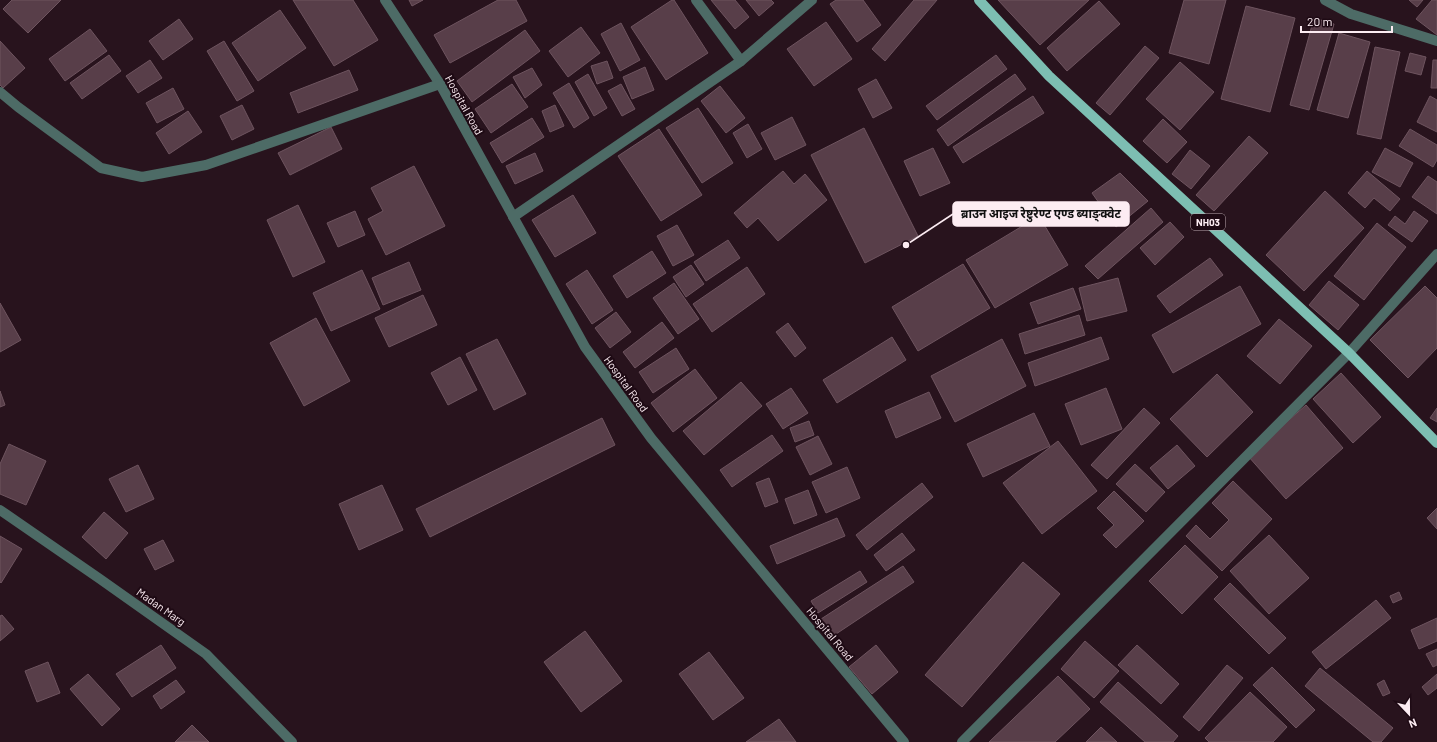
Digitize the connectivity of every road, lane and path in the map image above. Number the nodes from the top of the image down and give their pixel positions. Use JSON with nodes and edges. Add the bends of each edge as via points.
{"nodes":[{"id":1,"x":386,"y":0,"type":"edge"},
{"id":2,"x":696,"y":0,"type":"edge"},
{"id":3,"x":812,"y":0,"type":"edge"},
{"id":4,"x":979,"y":0,"type":"edge"},
{"id":5,"x":1325,"y":0,"type":"edge"},
{"id":6,"x":1437,"y":41,"type":"edge"},
{"id":7,"x":742,"y":61,"type":"junction"},
{"id":8,"x":440,"y":84,"type":"junction"},
{"id":9,"x":0,"y":92,"type":"edge"},
{"id":10,"x":513,"y":217,"type":"junction"},
{"id":11,"x":1437,"y":254,"type":"edge"},
{"id":12,"x":1349,"y":353,"type":"junction"},
{"id":13,"x":1437,"y":443,"type":"edge"},
{"id":14,"x":0,"y":510,"type":"edge"},
{"id":15,"x":292,"y":742,"type":"edge"},
{"id":16,"x":904,"y":742,"type":"edge"},
{"id":17,"x":962,"y":742,"type":"edge"}],
"edges":[{"from":1,"to":8,"type":"street","name":"Hospital Road"},
{"from":2,"to":7,"type":"street"},
{"from":3,"to":7,"type":"street"},
{"from":4,"to":12,"type":"main road","number":"NH03","via":[[1049,76]]},
{"from":5,"to":6,"type":"street","via":[[1351,14]]},
{"from":7,"to":10,"type":"street"},
{"from":8,"to":9,"type":"street","via":[[206,165],[142,177],[101,168]]},
{"from":8,"to":10,"type":"street","name":"Hospital Road"},
{"from":10,"to":16,"type":"street","name":"Hospital Road","via":[[585,347],[651,438]]},
{"from":11,"to":12,"type":"street"},
{"from":12,"to":13,"type":"main road","number":"NH03"},
{"from":12,"to":17,"type":"street"},
{"from":14,"to":15,"type":"street","name":"Madan Marg","via":[[206,654]]}]}
